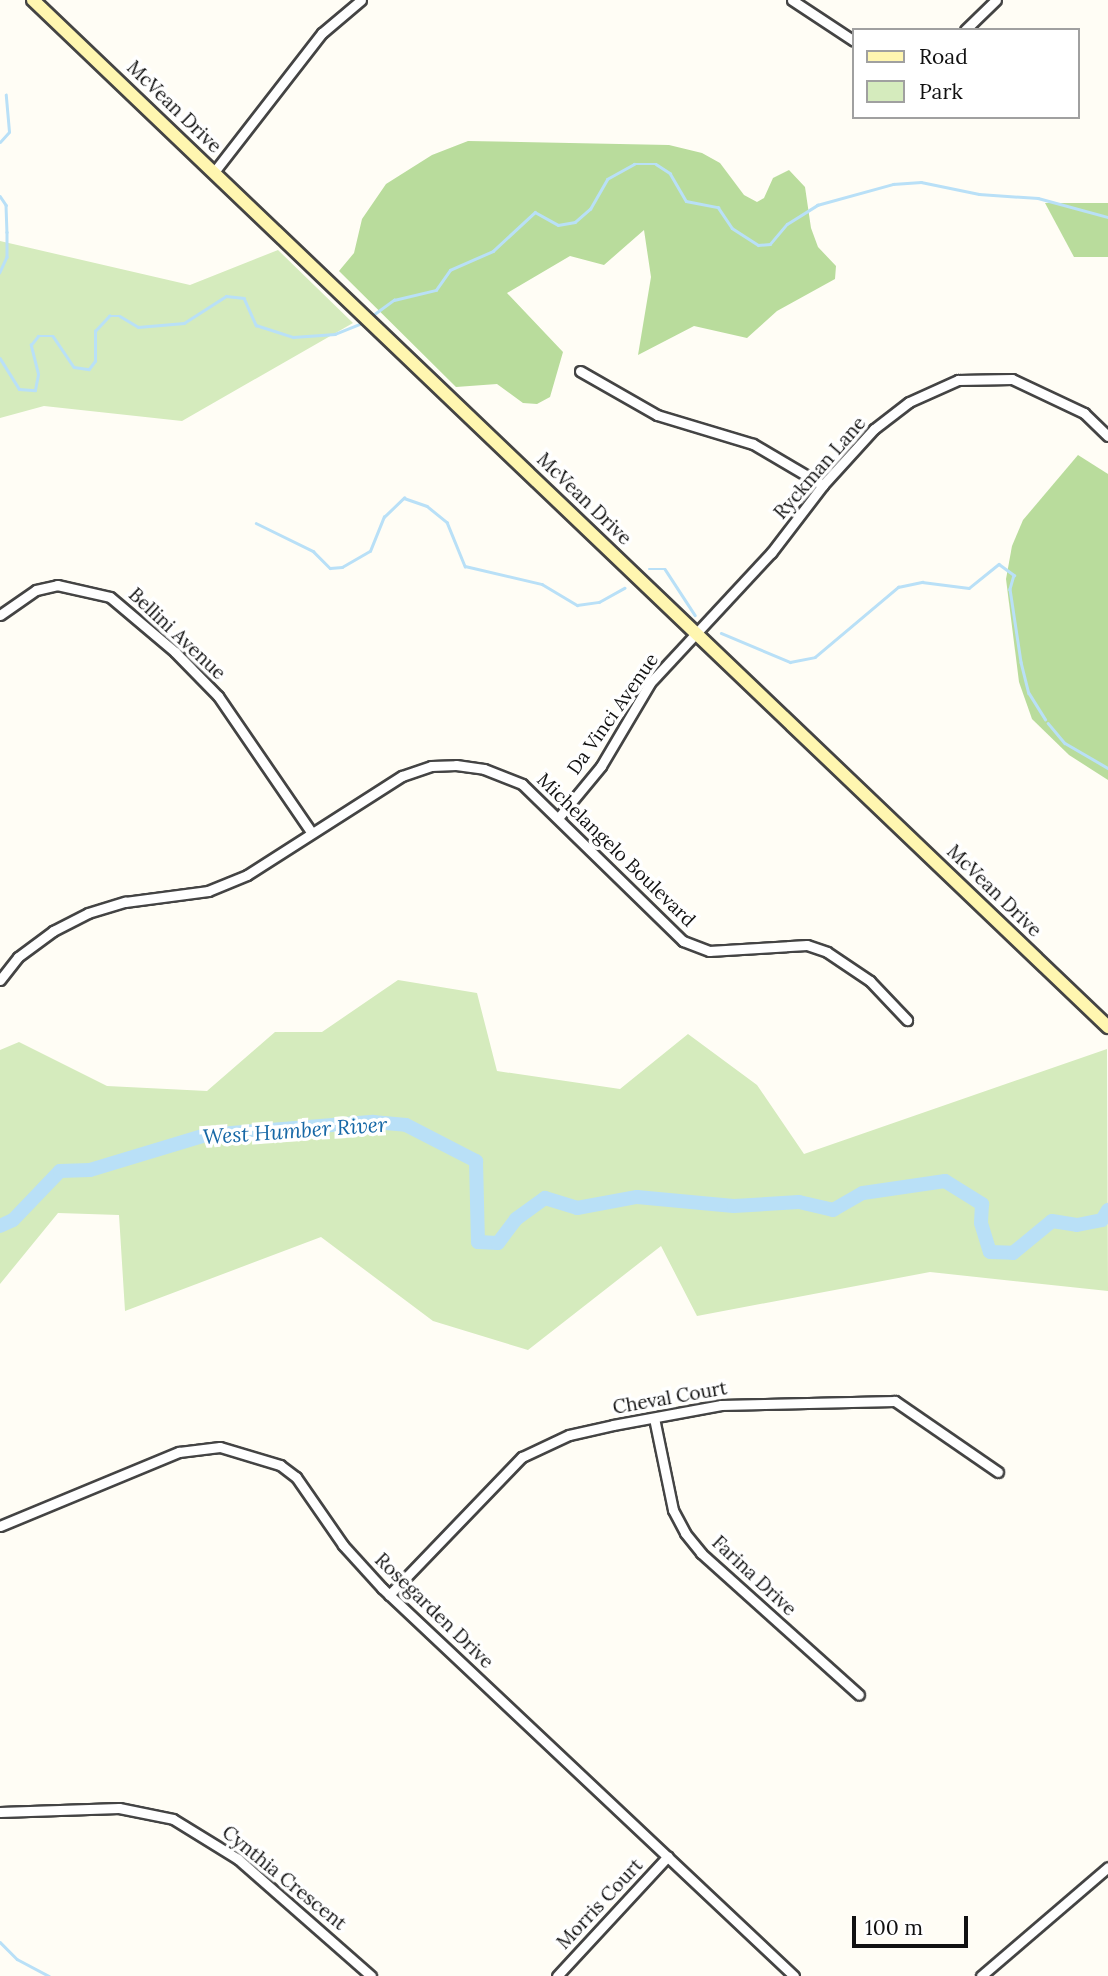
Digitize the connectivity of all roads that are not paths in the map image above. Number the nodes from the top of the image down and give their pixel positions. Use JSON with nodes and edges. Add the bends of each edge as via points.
{"nodes":[{"id":1,"x":33,"y":0,"type":"edge"},
{"id":2,"x":361,"y":0,"type":"edge"},
{"id":3,"x":792,"y":0,"type":"edge"},
{"id":4,"x":996,"y":0,"type":"edge"},
{"id":5,"x":967,"y":28,"type":"edge"},
{"id":6,"x":852,"y":40,"type":"edge"},
{"id":7,"x":214,"y":172,"type":"junction"},
{"id":8,"x":580,"y":371,"type":"dead end"},
{"id":9,"x":1108,"y":436,"type":"edge"},
{"id":10,"x":823,"y":485,"type":"junction"},
{"id":11,"x":0,"y":615,"type":"edge"},
{"id":12,"x":695,"y":632,"type":"junction"},
{"id":13,"x":559,"y":817,"type":"junction"},
{"id":14,"x":311,"y":832,"type":"junction"},
{"id":15,"x":0,"y":980,"type":"edge"},
{"id":16,"x":906,"y":1020,"type":"dead end"},
{"id":17,"x":1108,"y":1027,"type":"edge"},
{"id":18,"x":654,"y":1418,"type":"junction"},
{"id":19,"x":999,"y":1472,"type":"dead end"},
{"id":20,"x":0,"y":1526,"type":"edge"},
{"id":21,"x":389,"y":1595,"type":"junction"},
{"id":22,"x":859,"y":1695,"type":"dead end"},
{"id":23,"x":0,"y":1812,"type":"edge"},
{"id":24,"x":668,"y":1856,"type":"junction"},
{"id":25,"x":1108,"y":1867,"type":"edge"},
{"id":26,"x":371,"y":1976,"type":"edge"},
{"id":27,"x":557,"y":1976,"type":"edge"},
{"id":28,"x":794,"y":1976,"type":"edge"},
{"id":29,"x":981,"y":1976,"type":"edge"}],
"edges":[{"from":1,"to":7,"type":"main road","name":"McVean Drive"},
{"from":2,"to":7,"type":"street","via":[[322,33]]},
{"from":3,"to":6,"type":"street"},
{"from":4,"to":5,"type":"street"},
{"from":7,"to":12,"type":"main road","name":"McVean Drive"},
{"from":8,"to":10,"type":"street","via":[[657,415],[753,444]]},
{"from":9,"to":10,"type":"street","name":"Ryckman Lane","via":[[1084,412],[1012,379],[958,380],[909,402],[874,429]]},
{"from":10,"to":12,"type":"street","name":"Ryckman Lane","via":[[771,553]]},
{"from":11,"to":14,"type":"street","name":"Bellini Avenue","via":[[36,590],[57,585],[110,597],[176,652],[218,696]]},
{"from":12,"to":13,"type":"street","name":"Da Vinci Avenue","via":[[650,683],[601,766]]},
{"from":12,"to":17,"type":"main road","name":"McVean Drive"},
{"from":13,"to":14,"type":"street","name":"Michelangelo Boulevard","via":[[506,776],[484,769],[437,766],[402,776]]},
{"from":13,"to":16,"type":"street","name":"Michelangelo Boulevard","via":[[683,941],[709,951],[807,945],[827,952],[870,981]]},
{"from":14,"to":15,"type":"street","name":"Michelangelo Boulevard","via":[[247,875],[208,891],[125,902],[88,913],[52,931],[18,957]]},
{"from":18,"to":19,"type":"street","name":"Cheval Court","via":[[721,1405],[895,1401]]},
{"from":18,"to":21,"type":"street","name":"Cheval Court","via":[[569,1435],[522,1457]]},
{"from":18,"to":22,"type":"street","name":"Farina Drive","via":[[673,1510],[685,1533],[701,1553]]},
{"from":20,"to":21,"type":"street","name":"Rosegarden Drive","via":[[180,1452],[220,1447],[263,1457],[296,1477],[343,1545]]},
{"from":21,"to":24,"type":"street","name":"Rosegarden Drive"},
{"from":23,"to":26,"type":"street","name":"Cynthia Crescent","via":[[119,1808],[173,1819],[238,1859]]},
{"from":24,"to":27,"type":"street","name":"Morris Court"},
{"from":24,"to":28,"type":"street","name":"Rosegarden Drive"},
{"from":25,"to":29,"type":"street"}]}
